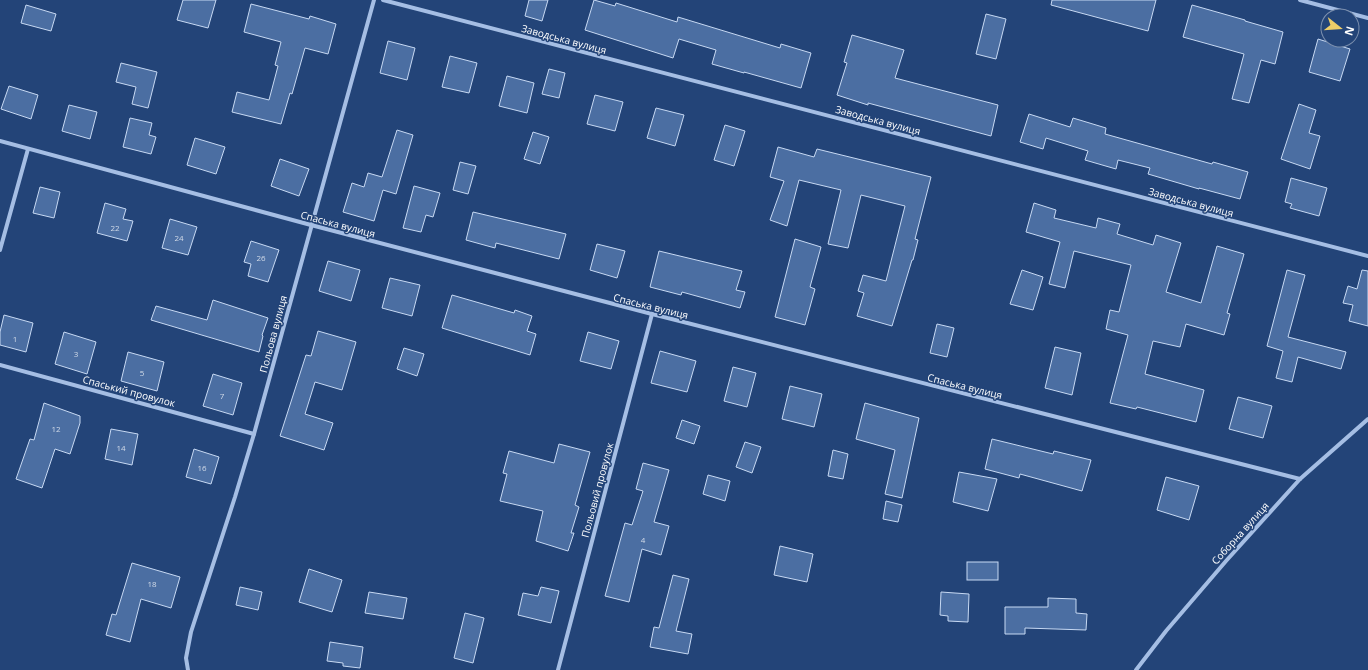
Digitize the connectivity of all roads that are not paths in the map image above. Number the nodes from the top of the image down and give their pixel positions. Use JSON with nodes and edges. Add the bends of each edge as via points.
{"nodes":[{"id":1,"x":374,"y":0,"type":"edge"},
{"id":2,"x":383,"y":0,"type":"edge"},
{"id":3,"x":1300,"y":0,"type":"edge"},
{"id":4,"x":1368,"y":18,"type":"edge"},
{"id":5,"x":0,"y":141,"type":"edge"},
{"id":6,"x":28,"y":149,"type":"junction"},
{"id":7,"x":311,"y":226,"type":"junction"},
{"id":8,"x":0,"y":250,"type":"edge"},
{"id":9,"x":1368,"y":256,"type":"edge"},
{"id":10,"x":652,"y":314,"type":"junction"},
{"id":11,"x":0,"y":365,"type":"edge"},
{"id":12,"x":1368,"y":418,"type":"edge"},
{"id":13,"x":254,"y":434,"type":"junction"},
{"id":14,"x":1300,"y":479,"type":"junction"},
{"id":15,"x":188,"y":670,"type":"edge"},
{"id":16,"x":558,"y":670,"type":"edge"},
{"id":17,"x":1136,"y":670,"type":"edge"}],
"edges":[{"from":1,"to":7,"type":"street","name":"Польова вулиця"},
{"from":2,"to":9,"type":"street","name":"Заводська вулиця"},
{"from":3,"to":4,"type":"street"},
{"from":5,"to":6,"type":"street","name":"Спаська вулиця"},
{"from":6,"to":7,"type":"street","name":"Спаська вулиця"},
{"from":6,"to":8,"type":"street"},
{"from":7,"to":10,"type":"street","name":"Спаська вулиця"},
{"from":7,"to":13,"type":"street","name":"Польова вулиця"},
{"from":10,"to":14,"type":"street","name":"Спаська вулиця"},
{"from":10,"to":16,"type":"street","name":"Польовий провулок"},
{"from":11,"to":13,"type":"street","name":"Спаський провулок"},
{"from":12,"to":14,"type":"street","name":"Соборна вулиця"},
{"from":13,"to":15,"type":"street","name":"Польова вулиця","via":[[191,632],[186,658]]},
{"from":14,"to":17,"type":"street","name":"Соборна вулиця","via":[[1226,561]]}]}
